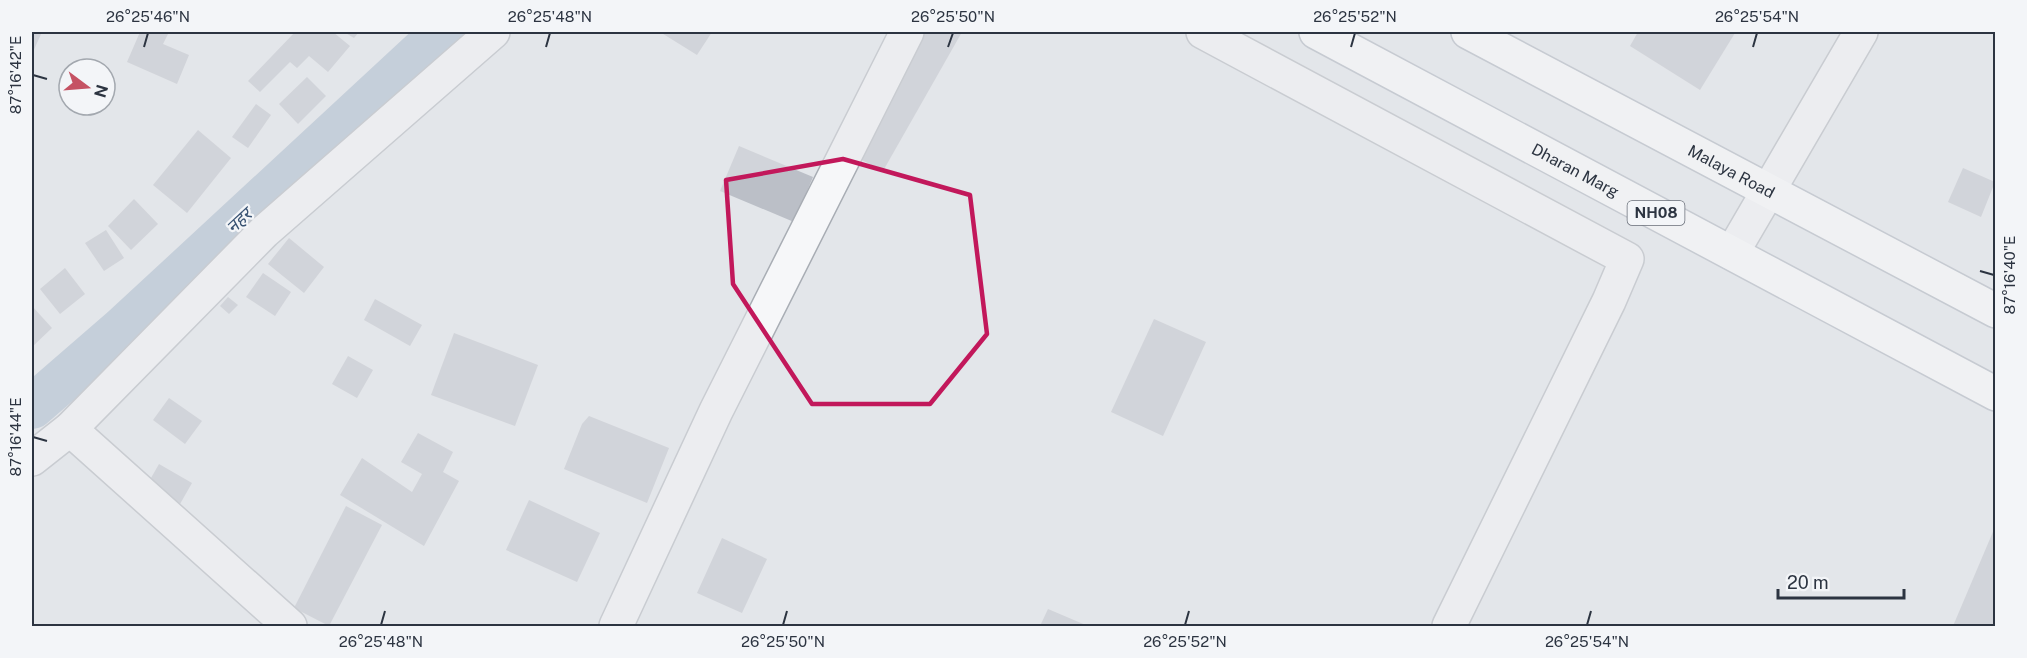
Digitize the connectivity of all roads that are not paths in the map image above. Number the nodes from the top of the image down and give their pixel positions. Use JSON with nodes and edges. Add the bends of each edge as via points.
{"nodes":[{"id":1,"x":493,"y":32,"type":"edge"},
{"id":2,"x":907,"y":32,"type":"edge"},
{"id":3,"x":1203,"y":32,"type":"edge"},
{"id":4,"x":1316,"y":32,"type":"edge"},
{"id":5,"x":1468,"y":32,"type":"edge"},
{"id":6,"x":1861,"y":32,"type":"edge"},
{"id":7,"x":1769,"y":190,"type":"junction"},
{"id":8,"x":1732,"y":253,"type":"junction"},
{"id":9,"x":1995,"y":311,"type":"edge"},
{"id":10,"x":1995,"y":394,"type":"edge"},
{"id":11,"x":70,"y":429,"type":"junction"},
{"id":12,"x":32,"y":459,"type":"edge"},
{"id":13,"x":290,"y":627,"type":"edge"},
{"id":14,"x":616,"y":627,"type":"edge"},
{"id":15,"x":1449,"y":627,"type":"edge"}],
"edges":[{"from":1,"to":11,"type":"street","via":[[264,232]]},
{"from":2,"to":14,"type":"street","via":[[716,411]]},
{"from":3,"to":15,"type":"street","via":[[1627,259]]},
{"from":4,"to":8,"type":"main road","name":"Dharan Marg","number":"NH08"},
{"from":5,"to":7,"type":"main road","name":"Malaya Road"},
{"from":6,"to":7,"type":"street"},
{"from":7,"to":8,"type":"street"},
{"from":7,"to":9,"type":"main road","name":"Malaya Road"},
{"from":8,"to":10,"type":"main road","name":"Dharan Marg","number":"NH08"},
{"from":11,"to":12,"type":"street"},
{"from":11,"to":13,"type":"street"}]}
